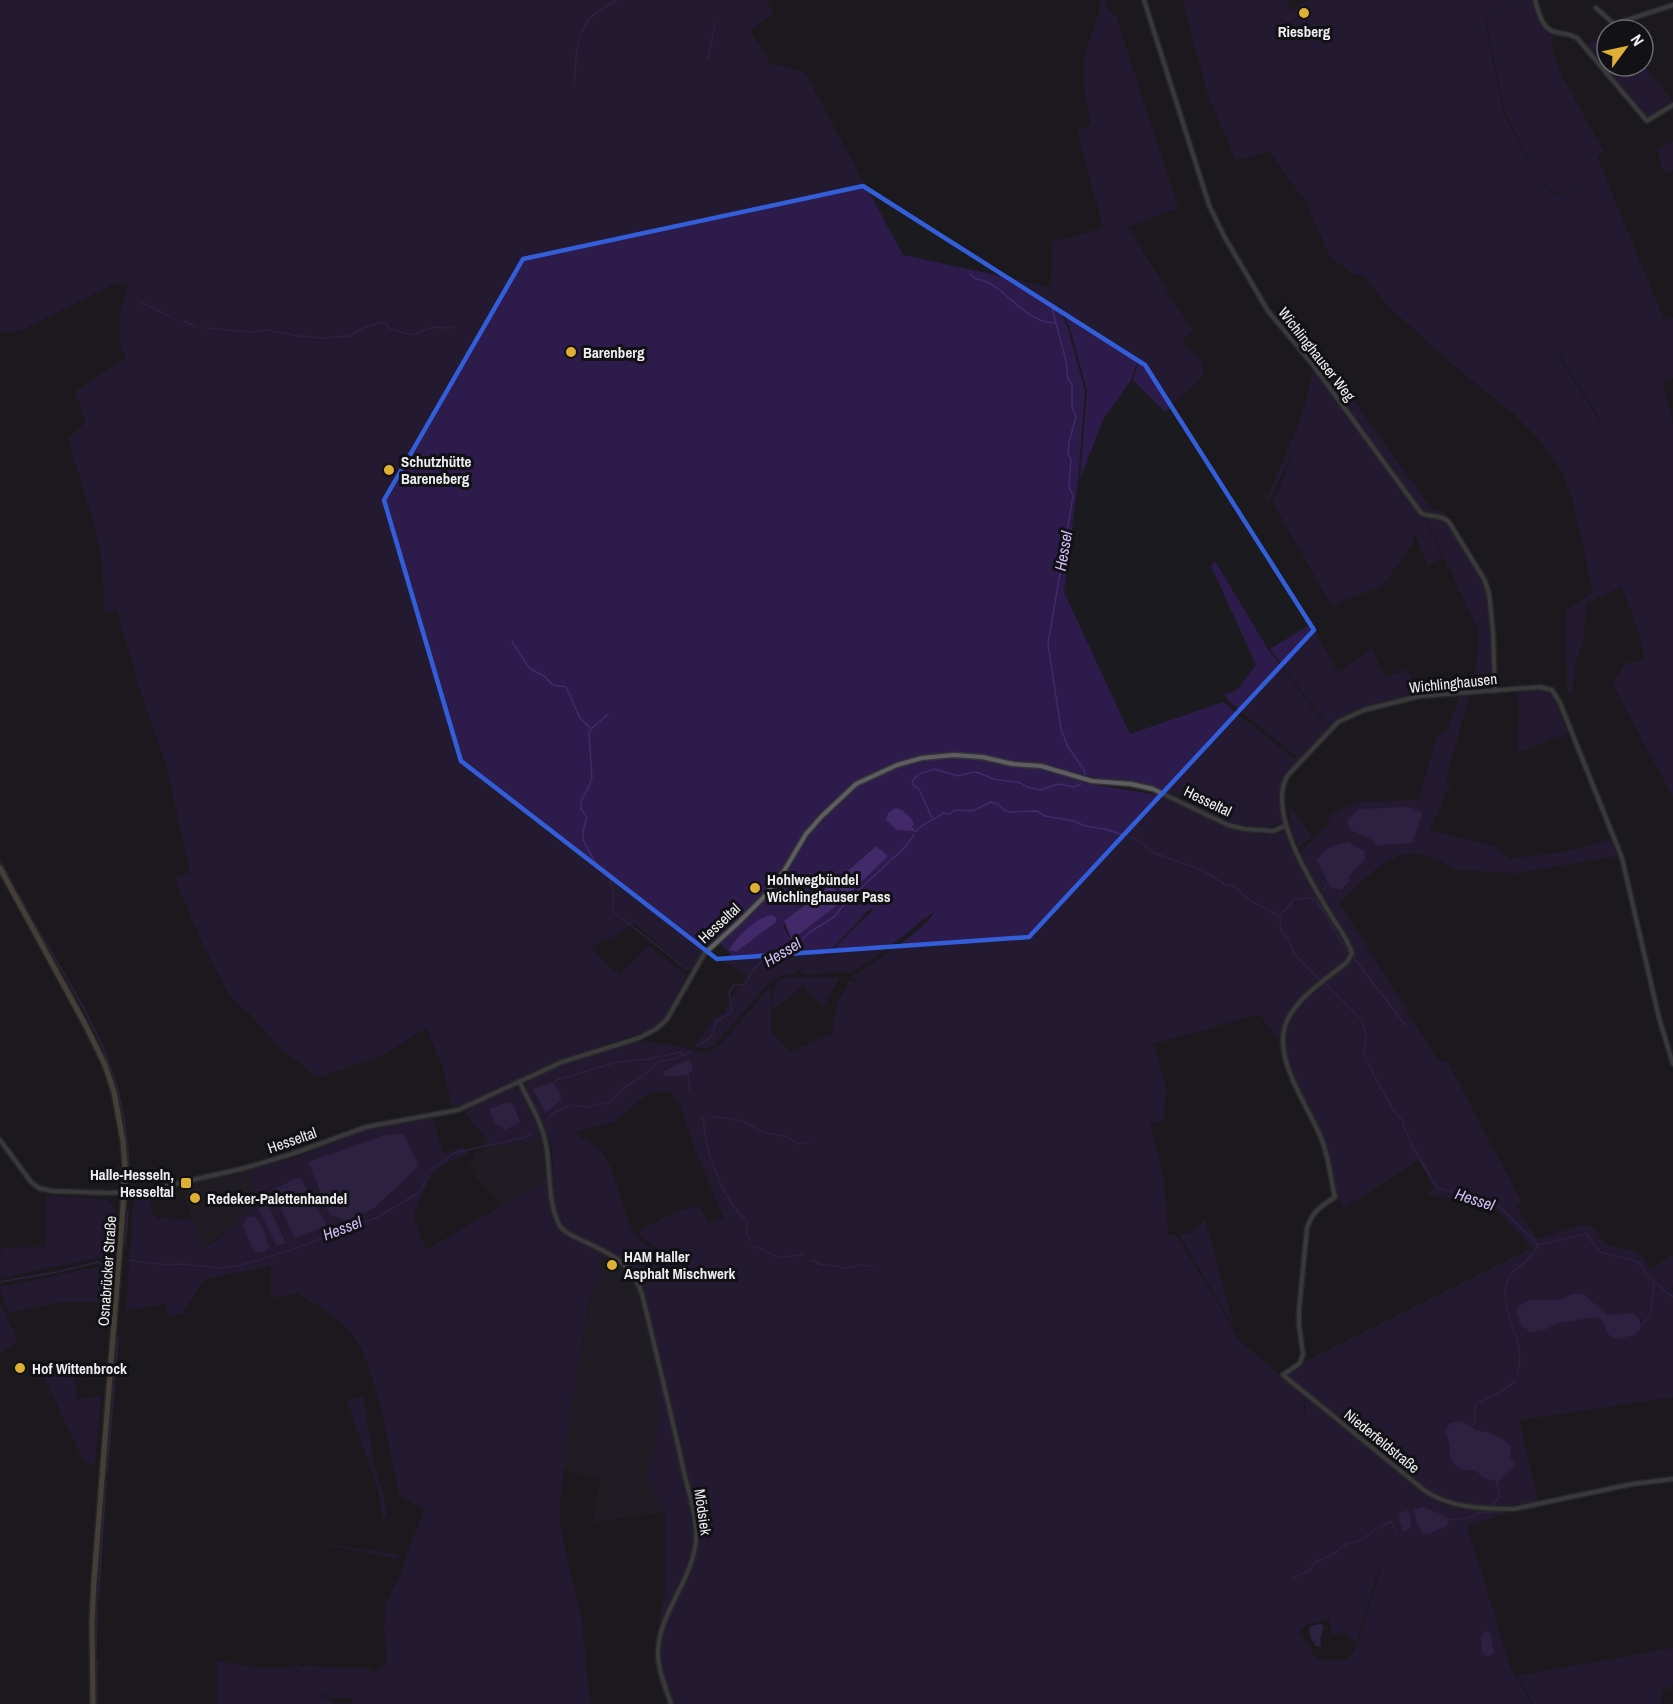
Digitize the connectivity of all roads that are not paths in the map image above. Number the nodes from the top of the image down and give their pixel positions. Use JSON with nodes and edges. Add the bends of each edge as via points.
{"nodes":[{"id":1,"x":1144,"y":0,"type":"edge"},
{"id":2,"x":1535,"y":0,"type":"edge"},
{"id":3,"x":1673,"y":5,"type":"edge"},
{"id":4,"x":1596,"y":8,"type":"dead end"},
{"id":5,"x":1673,"y":105,"type":"edge"},
{"id":6,"x":1495,"y":691,"type":"junction"},
{"id":7,"x":1285,"y":826,"type":"junction"},
{"id":8,"x":0,"y":868,"type":"edge"},
{"id":9,"x":1673,"y":1064,"type":"edge"},
{"id":10,"x":519,"y":1081,"type":"junction"},
{"id":11,"x":0,"y":1140,"type":"edge"},
{"id":12,"x":124,"y":1193,"type":"junction"},
{"id":13,"x":1335,"y":1197,"type":"joint"},
{"id":14,"x":1673,"y":1479,"type":"edge"},
{"id":15,"x":93,"y":1704,"type":"edge"},
{"id":16,"x":671,"y":1704,"type":"edge"}],
"edges":[{"from":1,"to":6,"type":"street","name":"Wichlinghauser Weg","via":[[1209,205],[1245,275],[1421,513],[1449,522],[1484,579],[1491,608]]},
{"from":2,"to":5,"type":"street","via":[[1544,25],[1550,31],[1577,38],[1647,121]]},
{"from":3,"to":4,"type":"street","via":[[1618,23]]},
{"from":6,"to":7,"type":"street","name":"Wichlinghausen","via":[[1420,696],[1364,710],[1338,722],[1285,780]]},
{"from":6,"to":9,"type":"street","name":"Wichlinghausen","via":[[1540,687],[1552,690],[1560,703],[1622,858]]},
{"from":7,"to":10,"type":"street","name":"Hesseltal","via":[[1273,831],[1244,829],[1153,789],[1092,781],[1041,766],[954,755],[897,765],[856,784],[806,834],[762,898],[704,954],[667,1019],[656,1029]]},
{"from":7,"to":13,"type":"street","name":"Wichlinghausen","via":[[1352,953],[1289,1016],[1282,1046],[1324,1144]]},
{"from":8,"to":12,"type":"main road","name":"Osnabrücker Straße","via":[[105,1065],[121,1124]]},
{"from":10,"to":12,"type":"street","name":"Hesseltal","via":[[458,1110],[366,1127],[245,1168]]},
{"from":10,"to":16,"type":"street","name":"Mödsiek","via":[[543,1134],[554,1209],[561,1227],[625,1263],[642,1294],[696,1539],[659,1641],[660,1664]]},
{"from":11,"to":12,"type":"street","name":"Hesseltal","via":[[30,1182],[39,1188]]},
{"from":12,"to":15,"type":"main road","name":"Osnabrücker Straße","via":[[94,1582]]},
{"from":13,"to":14,"type":"street","name":"Niederfeldstraße","via":[[1310,1216],[1299,1310],[1303,1354],[1300,1363],[1283,1375],[1434,1497],[1449,1503],[1514,1509]]}]}
